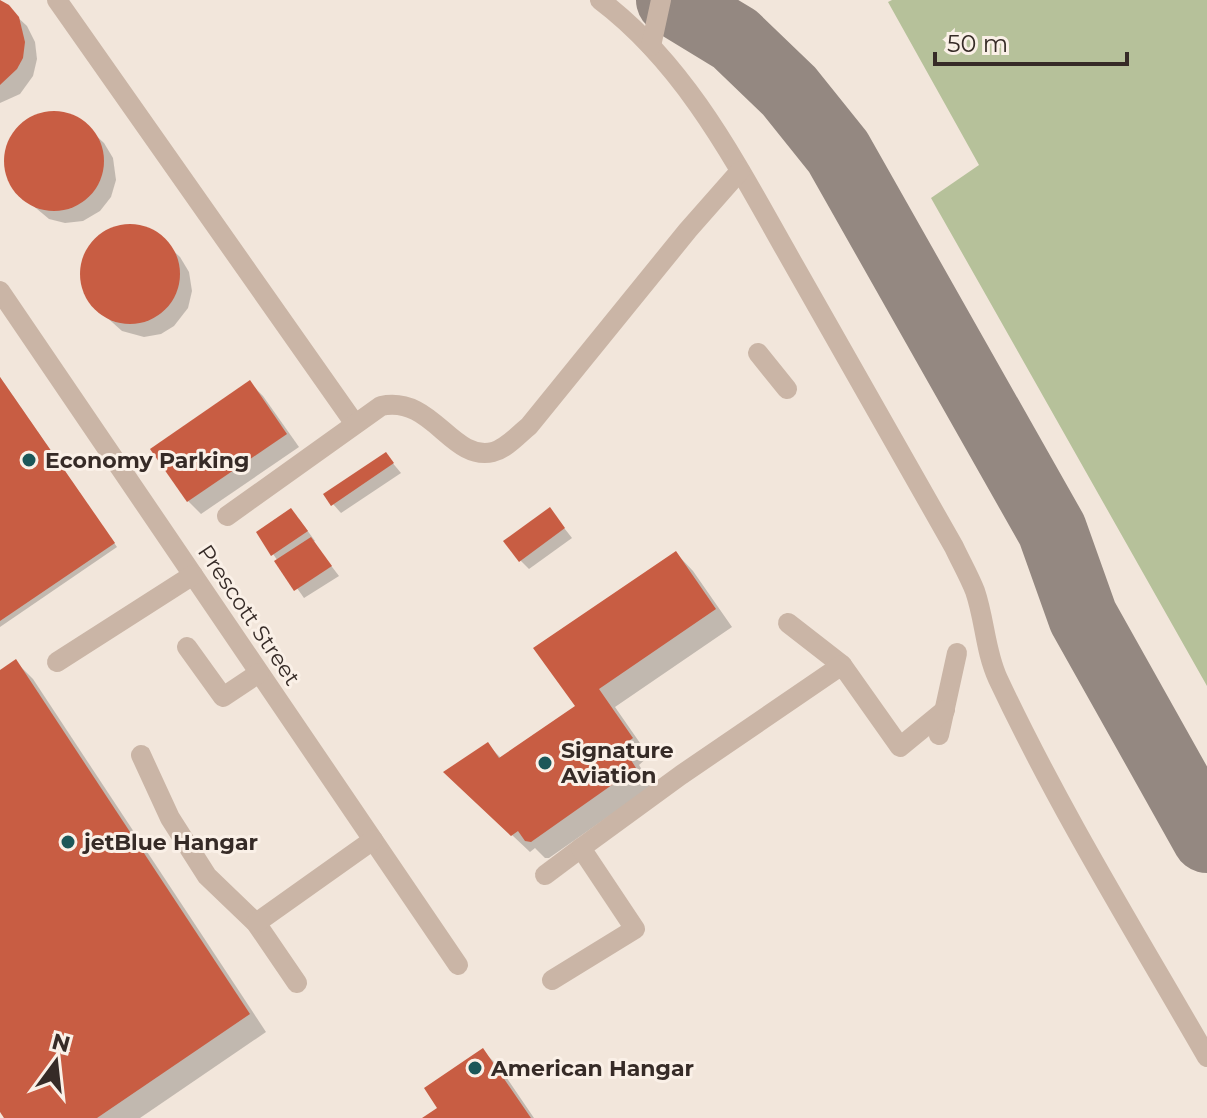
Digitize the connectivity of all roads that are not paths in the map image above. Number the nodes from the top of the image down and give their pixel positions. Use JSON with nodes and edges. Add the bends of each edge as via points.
{"nodes":[{"id":1,"x":57,"y":0,"type":"edge"},
{"id":2,"x":600,"y":0,"type":"edge"},
{"id":3,"x":661,"y":0,"type":"edge"},
{"id":4,"x":651,"y":46,"type":"junction"},
{"id":5,"x":740,"y":171,"type":"junction"},
{"id":6,"x":0,"y":291,"type":"edge"},
{"id":7,"x":758,"y":353,"type":"dead end"},
{"id":8,"x":787,"y":389,"type":"dead end"},
{"id":9,"x":355,"y":424,"type":"junction"},
{"id":10,"x":227,"y":516,"type":"dead end"},
{"id":11,"x":193,"y":575,"type":"junction"},
{"id":12,"x":788,"y":623,"type":"dead end"},
{"id":13,"x":187,"y":647,"type":"dead end"},
{"id":14,"x":957,"y":653,"type":"dead end"},
{"id":15,"x":57,"y":662,"type":"dead end"},
{"id":16,"x":842,"y":665,"type":"junction"},
{"id":17,"x":259,"y":673,"type":"junction"},
{"id":18,"x":945,"y":710,"type":"junction"},
{"id":19,"x":939,"y":735,"type":"dead end"},
{"id":20,"x":141,"y":755,"type":"dead end"},
{"id":21,"x":373,"y":840,"type":"junction"},
{"id":22,"x":581,"y":848,"type":"junction"},
{"id":23,"x":545,"y":875,"type":"dead end"},
{"id":24,"x":256,"y":923,"type":"junction"},
{"id":25,"x":458,"y":965,"type":"dead end"},
{"id":26,"x":552,"y":980,"type":"dead end"},
{"id":27,"x":297,"y":983,"type":"dead end"},
{"id":28,"x":1207,"y":1057,"type":"edge"}],
"edges":[{"from":1,"to":9,"type":"street"},
{"from":2,"to":4,"type":"street"},
{"from":3,"to":4,"type":"street"},
{"from":4,"to":5,"type":"street","via":[[693,93]]},
{"from":5,"to":9,"type":"street","via":[[510,443],[492,452],[475,450],[456,442],[409,405],[396,403],[381,406]]},
{"from":5,"to":28,"type":"street","via":[[954,547],[976,592],[989,651],[1012,708]]},
{"from":6,"to":11,"type":"street","name":"Prescott Street"},
{"from":7,"to":8,"type":"street"},
{"from":9,"to":10,"type":"street"},
{"from":11,"to":15,"type":"street"},
{"from":11,"to":17,"type":"street","name":"Prescott Street"},
{"from":12,"to":16,"type":"street"},
{"from":13,"to":17,"type":"street","via":[[223,697]]},
{"from":14,"to":18,"type":"street"},
{"from":16,"to":18,"type":"street","via":[[900,747]]},
{"from":16,"to":22,"type":"street"},
{"from":17,"to":21,"type":"street","name":"Prescott Street"},
{"from":18,"to":19,"type":"street"},
{"from":20,"to":24,"type":"street","via":[[170,818],[207,876]]},
{"from":21,"to":24,"type":"street"},
{"from":21,"to":25,"type":"street","name":"Prescott Street"},
{"from":22,"to":23,"type":"street"},
{"from":22,"to":26,"type":"street","via":[[635,929]]},
{"from":24,"to":27,"type":"street"}]}
